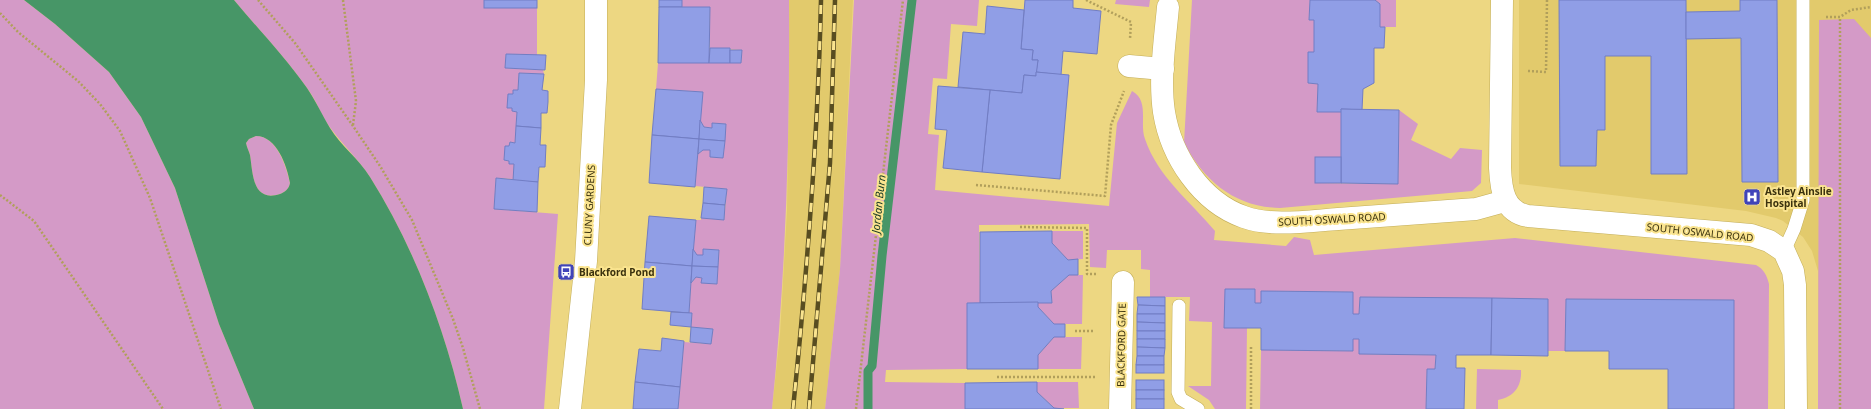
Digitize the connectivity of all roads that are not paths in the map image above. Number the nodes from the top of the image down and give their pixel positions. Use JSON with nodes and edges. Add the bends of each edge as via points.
{"nodes":[{"id":1,"x":596,"y":0,"type":"edge"},
{"id":2,"x":1502,"y":0,"type":"edge"},
{"id":3,"x":1804,"y":0,"type":"edge"},
{"id":4,"x":1168,"y":7,"type":"dead end"},
{"id":5,"x":1129,"y":66,"type":"road end"},
{"id":6,"x":1163,"y":68,"type":"junction"},
{"id":7,"x":1506,"y":201,"type":"junction"},
{"id":8,"x":1784,"y":251,"type":"junction"},
{"id":9,"x":1123,"y":282,"type":"dead end"},
{"id":10,"x":1180,"y":306,"type":"dead end"},
{"id":11,"x":570,"y":409,"type":"edge"},
{"id":12,"x":1120,"y":409,"type":"edge"},
{"id":13,"x":1198,"y":409,"type":"edge"},
{"id":14,"x":1796,"y":409,"type":"edge"}],
"edges":[{"from":1,"to":11,"type":"street","name":"CLUNY GARDENS","via":[[596,80],[586,260]]},
{"from":2,"to":7,"type":"street","via":[[1500,168]]},
{"from":3,"to":8,"type":"lane","via":[[1802,200],[1794,229]]},
{"from":4,"to":6,"type":"street","name":"SOUTH OSWALD ROAD"},
{"from":5,"to":6,"type":"street"},
{"from":6,"to":7,"type":"street","name":"SOUTH OSWALD ROAD","via":[[1164,111],[1176,152],[1191,177],[1209,196],[1245,218],[1278,223],[1476,209]]},
{"from":7,"to":8,"type":"street","name":"SOUTH OSWALD ROAD","via":[[1515,212],[1524,215],[1751,235],[1769,241]]},
{"from":8,"to":14,"type":"street","via":[[1791,265],[1795,285]]},
{"from":9,"to":12,"type":"street","name":"BLACKFORD GATE"},
{"from":10,"to":13,"type":"lane","via":[[1178,392],[1181,399]]}]}
